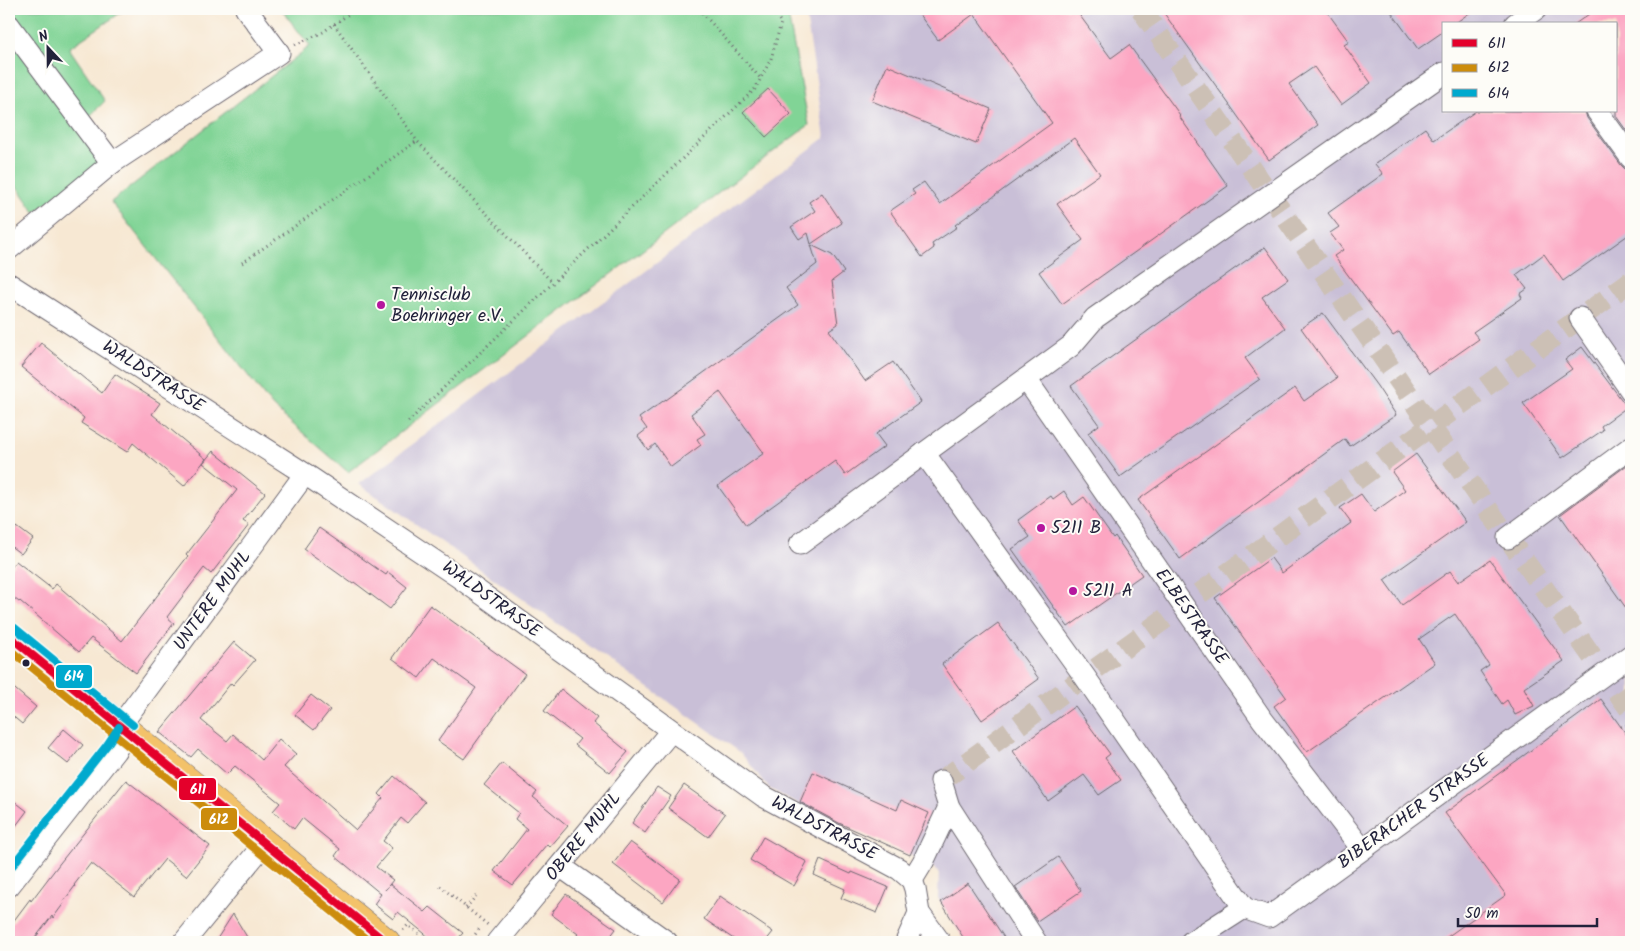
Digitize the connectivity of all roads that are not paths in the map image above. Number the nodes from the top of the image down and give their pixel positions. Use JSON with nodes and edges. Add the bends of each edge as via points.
{"nodes":[{"id":1,"x":246,"y":9,"type":"edge"},
{"id":2,"x":9,"y":26,"type":"edge"},
{"id":3,"x":1442,"y":74,"type":"edge"},
{"id":4,"x":1598,"y":112,"type":"edge"},
{"id":5,"x":1631,"y":158,"type":"edge"},
{"id":6,"x":112,"y":163,"type":"junction"},
{"id":7,"x":9,"y":249,"type":"edge"},
{"id":8,"x":9,"y":284,"type":"edge"},
{"id":9,"x":1580,"y":318,"type":"dead end"},
{"id":10,"x":1026,"y":379,"type":"junction"},
{"id":11,"x":1631,"y":391,"type":"edge"},
{"id":12,"x":1631,"y":447,"type":"edge"},
{"id":13,"x":924,"y":453,"type":"junction"},
{"id":14,"x":305,"y":474,"type":"junction"},
{"id":15,"x":1508,"y":538,"type":"dead end"},
{"id":16,"x":800,"y":544,"type":"dead end"},
{"id":17,"x":9,"y":636,"type":"edge"},
{"id":18,"x":1631,"y":655,"type":"edge"},
{"id":19,"x":123,"y":730,"type":"junction"},
{"id":20,"x":671,"y":731,"type":"junction"},
{"id":21,"x":941,"y":781,"type":"dead end"},
{"id":22,"x":950,"y":807,"type":"junction"},
{"id":23,"x":264,"y":844,"type":"junction"},
{"id":24,"x":1362,"y":849,"type":"junction"},
{"id":25,"x":560,"y":866,"type":"junction"},
{"id":26,"x":912,"y":880,"type":"junction"},
{"id":27,"x":9,"y":886,"type":"edge"},
{"id":28,"x":1244,"y":908,"type":"junction"},
{"id":29,"x":919,"y":913,"type":"junction"},
{"id":30,"x":499,"y":940,"type":"edge"},
{"id":31,"x":184,"y":942,"type":"edge"},
{"id":32,"x":386,"y":942,"type":"edge"},
{"id":33,"x":667,"y":942,"type":"edge"},
{"id":34,"x":906,"y":942,"type":"edge"},
{"id":35,"x":940,"y":942,"type":"edge"},
{"id":36,"x":1036,"y":942,"type":"edge"},
{"id":37,"x":1191,"y":942,"type":"edge"}],
"edges":[{"from":1,"to":6,"type":"street","via":[[279,53]]},
{"from":2,"to":6,"type":"street"},
{"from":3,"to":10,"type":"street","via":[[1095,318],[1071,346]]},
{"from":4,"to":5,"type":"street"},
{"from":6,"to":7,"type":"street"},
{"from":8,"to":14,"type":"street","name":"WALDSTRASSE"},
{"from":9,"to":11,"type":"street"},
{"from":10,"to":13,"type":"street"},
{"from":10,"to":24,"type":"street","name":"ELBESTRASSE","via":[[1262,719]]},
{"from":12,"to":15,"type":"street"},
{"from":13,"to":16,"type":"street"},
{"from":13,"to":28,"type":"street"},
{"from":14,"to":19,"type":"street","name":"UNTERE MUHL"},
{"from":14,"to":20,"type":"street","name":"WALDSTRASSE","via":[[457,576]]},
{"from":17,"to":19,"type":"main road"},
{"from":18,"to":24,"type":"street","name":"BIBERACHER STRASSE"},
{"from":19,"to":23,"type":"main road"},
{"from":19,"to":27,"type":"street","name":"UNTERE MUHL","via":[[115,751]]},
{"from":20,"to":25,"type":"street","name":"OBERE MUHL"},
{"from":20,"to":26,"type":"street","name":"WALDSTRASSE","via":[[763,796],[899,869]]},
{"from":21,"to":22,"type":"street"},
{"from":22,"to":26,"type":"street"},
{"from":22,"to":36,"type":"street"},
{"from":23,"to":31,"type":"street"},
{"from":23,"to":32,"type":"main road"},
{"from":24,"to":28,"type":"street","name":"BIBERACHER STRASSE","via":[[1269,917]]},
{"from":25,"to":30,"type":"street","name":"OBERE MUHL"},
{"from":25,"to":33,"type":"street"},
{"from":26,"to":29,"type":"street"},
{"from":28,"to":37,"type":"street"},
{"from":29,"to":34,"type":"street"},
{"from":29,"to":35,"type":"street"}]}
